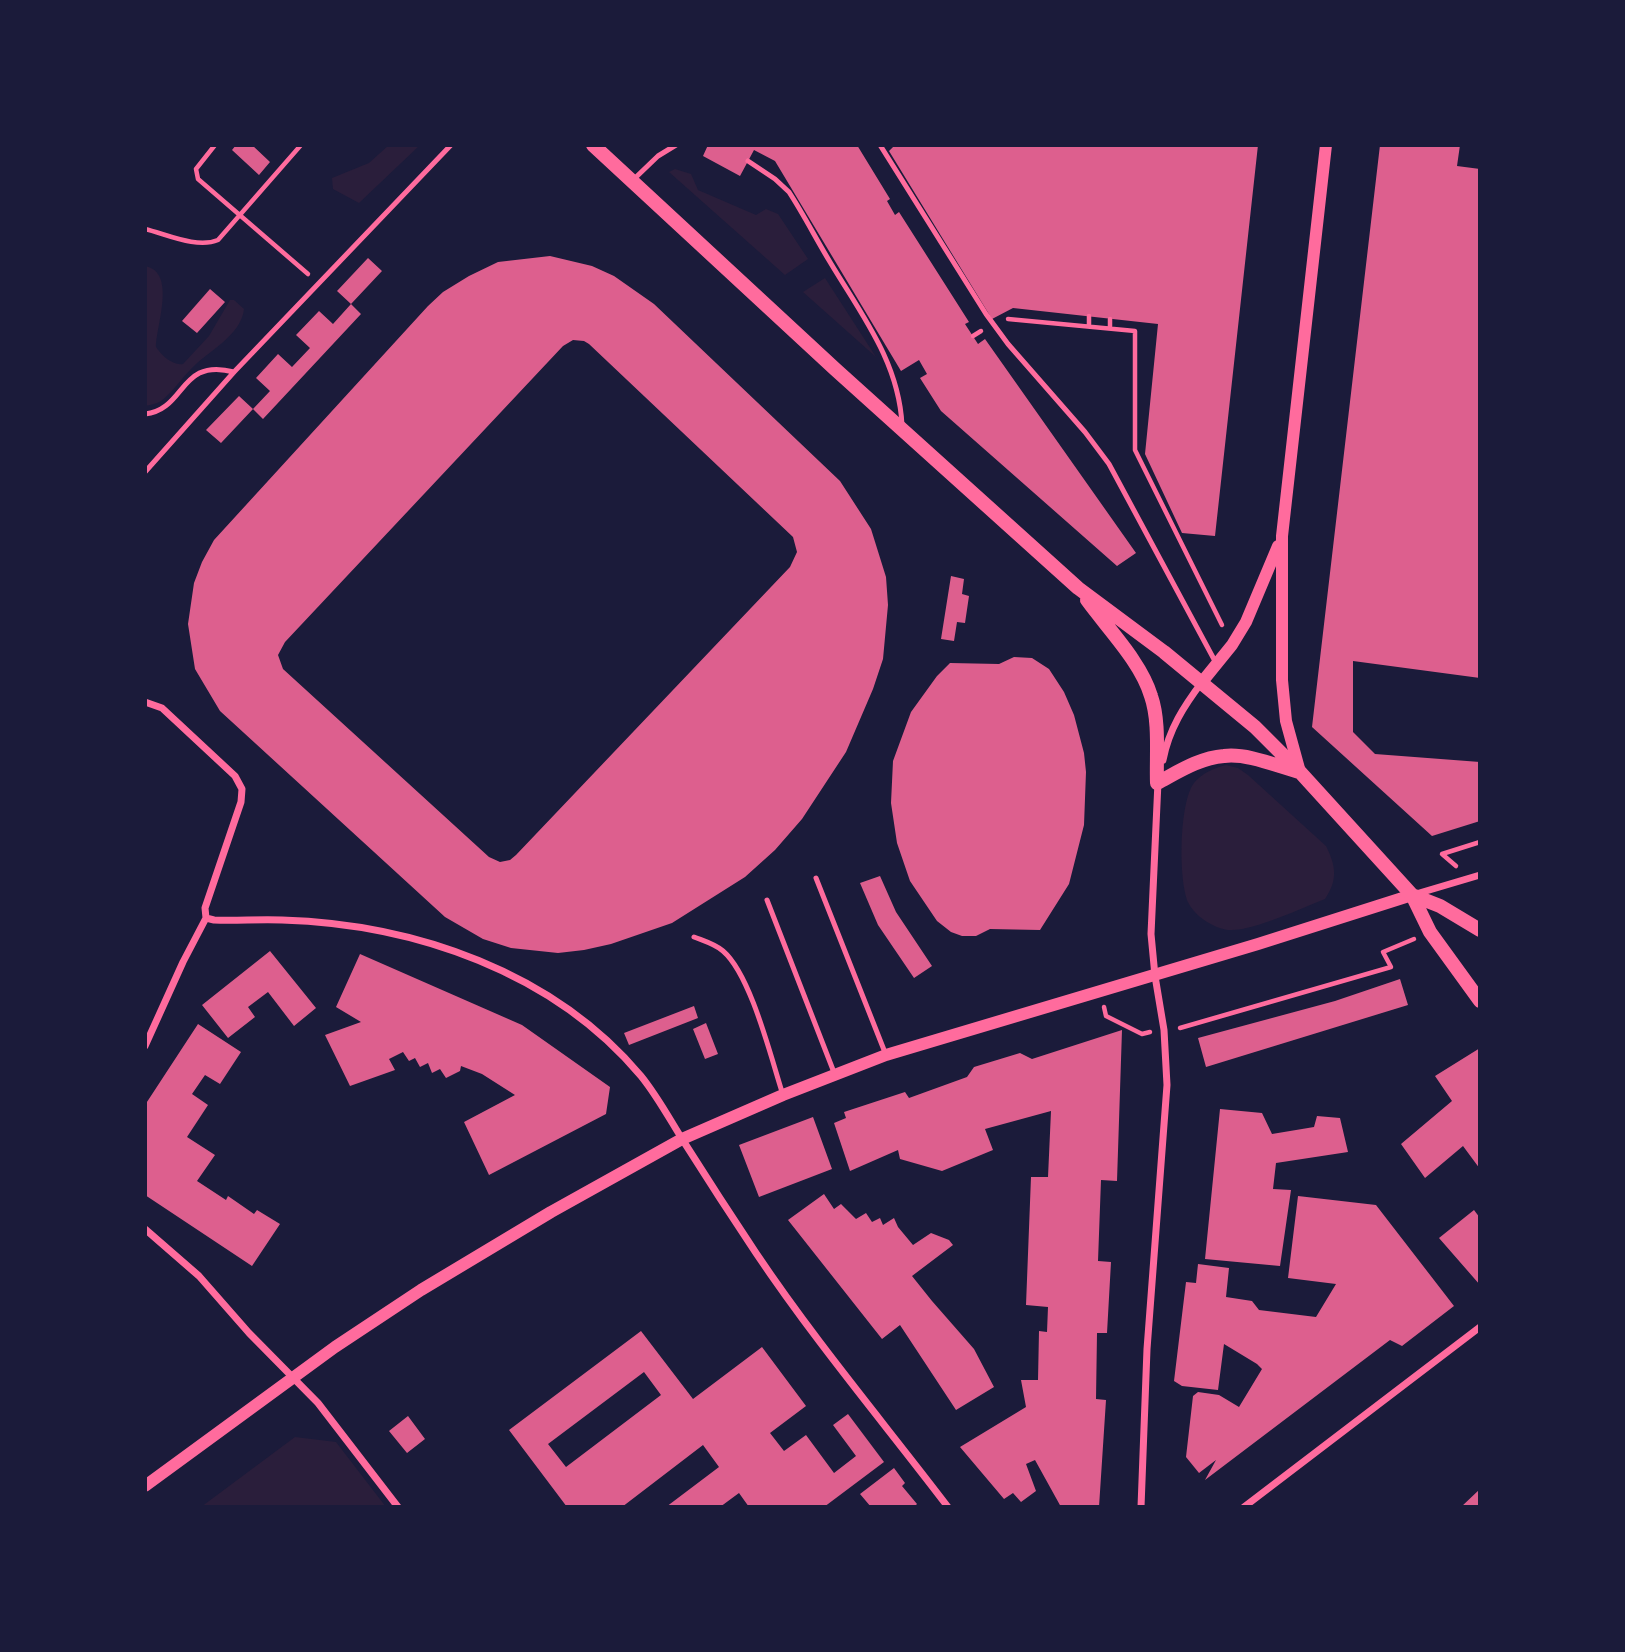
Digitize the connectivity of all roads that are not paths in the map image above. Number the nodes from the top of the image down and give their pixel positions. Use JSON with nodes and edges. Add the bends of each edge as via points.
{"nodes":[{"id":1,"x":451,"y":145,"type":"edge"},
{"id":2,"x":593,"y":145,"type":"edge"},
{"id":3,"x":676,"y":145,"type":"edge"},
{"id":4,"x":880,"y":145,"type":"edge"},
{"id":5,"x":1326,"y":145,"type":"edge"},
{"id":6,"x":748,"y":161,"type":"dead end"},
{"id":7,"x":632,"y":181,"type":"junction"},
{"id":8,"x":234,"y":372,"type":"junction"},
{"id":9,"x":145,"y":414,"type":"edge"},
{"id":10,"x":902,"y":428,"type":"junction"},
{"id":11,"x":145,"y":472,"type":"edge"},
{"id":12,"x":1282,"y":536,"type":"junction"},
{"id":13,"x":1078,"y":588,"type":"junction"},
{"id":14,"x":1216,"y":664,"type":"junction"},
{"id":15,"x":1202,"y":681,"type":"junction"},
{"id":16,"x":145,"y":702,"type":"edge"},
{"id":17,"x":1300,"y":772,"type":"junction"},
{"id":18,"x":1157,"y":783,"type":"junction"},
{"id":19,"x":1480,"y":875,"type":"edge"},
{"id":20,"x":816,"y":878,"type":"dead end"},
{"id":21,"x":1412,"y":895,"type":"junction"},
{"id":22,"x":767,"y":900,"type":"dead end"},
{"id":23,"x":206,"y":918,"type":"junction"},
{"id":24,"x":1480,"y":930,"type":"edge"},
{"id":25,"x":694,"y":937,"type":"dead end"},
{"id":26,"x":1155,"y":976,"type":"junction"},
{"id":27,"x":1480,"y":1001,"type":"edge"},
{"id":28,"x":145,"y":1046,"type":"edge"},
{"id":29,"x":886,"y":1055,"type":"junction"},
{"id":30,"x":835,"y":1075,"type":"junction"},
{"id":31,"x":783,"y":1095,"type":"junction"},
{"id":32,"x":682,"y":1139,"type":"junction"},
{"id":33,"x":145,"y":1229,"type":"edge"},
{"id":34,"x":1480,"y":1327,"type":"edge"},
{"id":35,"x":294,"y":1378,"type":"junction"},
{"id":36,"x":145,"y":1486,"type":"edge"},
{"id":37,"x":398,"y":1507,"type":"edge"},
{"id":38,"x":948,"y":1507,"type":"edge"},
{"id":39,"x":1141,"y":1507,"type":"edge"},
{"id":40,"x":1244,"y":1507,"type":"edge"}],
"edges":[{"from":1,"to":8,"type":"lane"},
{"from":2,"to":7,"type":"main road"},
{"from":3,"to":7,"type":"lane"},
{"from":4,"to":14,"type":"lane","via":[[986,314],[1109,464]]},
{"from":5,"to":12,"type":"street"},
{"from":6,"to":10,"type":"lane","via":[[789,192],[879,342],[898,392]]},
{"from":7,"to":10,"type":"main road"},
{"from":8,"to":9,"type":"lane","via":[[219,368],[201,371],[161,411]]},
{"from":8,"to":11,"type":"lane"},
{"from":10,"to":13,"type":"main road"},
{"from":12,"to":14,"type":"street","via":[[1255,603]]},
{"from":12,"to":17,"type":"street","via":[[1282,680],[1286,721]]},
{"from":13,"to":15,"type":"main road"},
{"from":13,"to":18,"type":"main road","via":[[1144,677],[1156,719]]},
{"from":14,"to":15,"type":"street"},
{"from":15,"to":17,"type":"main road"},
{"from":15,"to":18,"type":"street","via":[[1170,732]]},
{"from":16,"to":23,"type":"street","via":[[162,708],[235,776],[242,789],[205,908]]},
{"from":17,"to":18,"type":"main road","via":[[1225,755],[1185,767]]},
{"from":17,"to":21,"type":"main road"},
{"from":18,"to":26,"type":"street","via":[[1151,934]]},
{"from":19,"to":21,"type":"street"},
{"from":20,"to":29,"type":"lane"},
{"from":21,"to":24,"type":"main road"},
{"from":21,"to":26,"type":"street"},
{"from":21,"to":27,"type":"main road","via":[[1430,932]]},
{"from":22,"to":30,"type":"lane"},
{"from":23,"to":28,"type":"street"},
{"from":23,"to":32,"type":"street","via":[[344,925],[466,954],[525,982],[578,1016],[621,1054],[661,1102]]},
{"from":25,"to":31,"type":"lane","via":[[723,950],[741,976]]},
{"from":26,"to":29,"type":"street"},
{"from":26,"to":39,"type":"street","via":[[1164,1030],[1166,1105],[1147,1349]]},
{"from":29,"to":30,"type":"street"},
{"from":30,"to":31,"type":"street"},
{"from":31,"to":32,"type":"street"},
{"from":32,"to":35,"type":"street","via":[[421,1290]]},
{"from":32,"to":38,"type":"street","via":[[758,1255]]},
{"from":33,"to":35,"type":"street","via":[[199,1276],[248,1334]]},
{"from":34,"to":40,"type":"street"},
{"from":35,"to":36,"type":"street"},
{"from":35,"to":37,"type":"street"}]}
